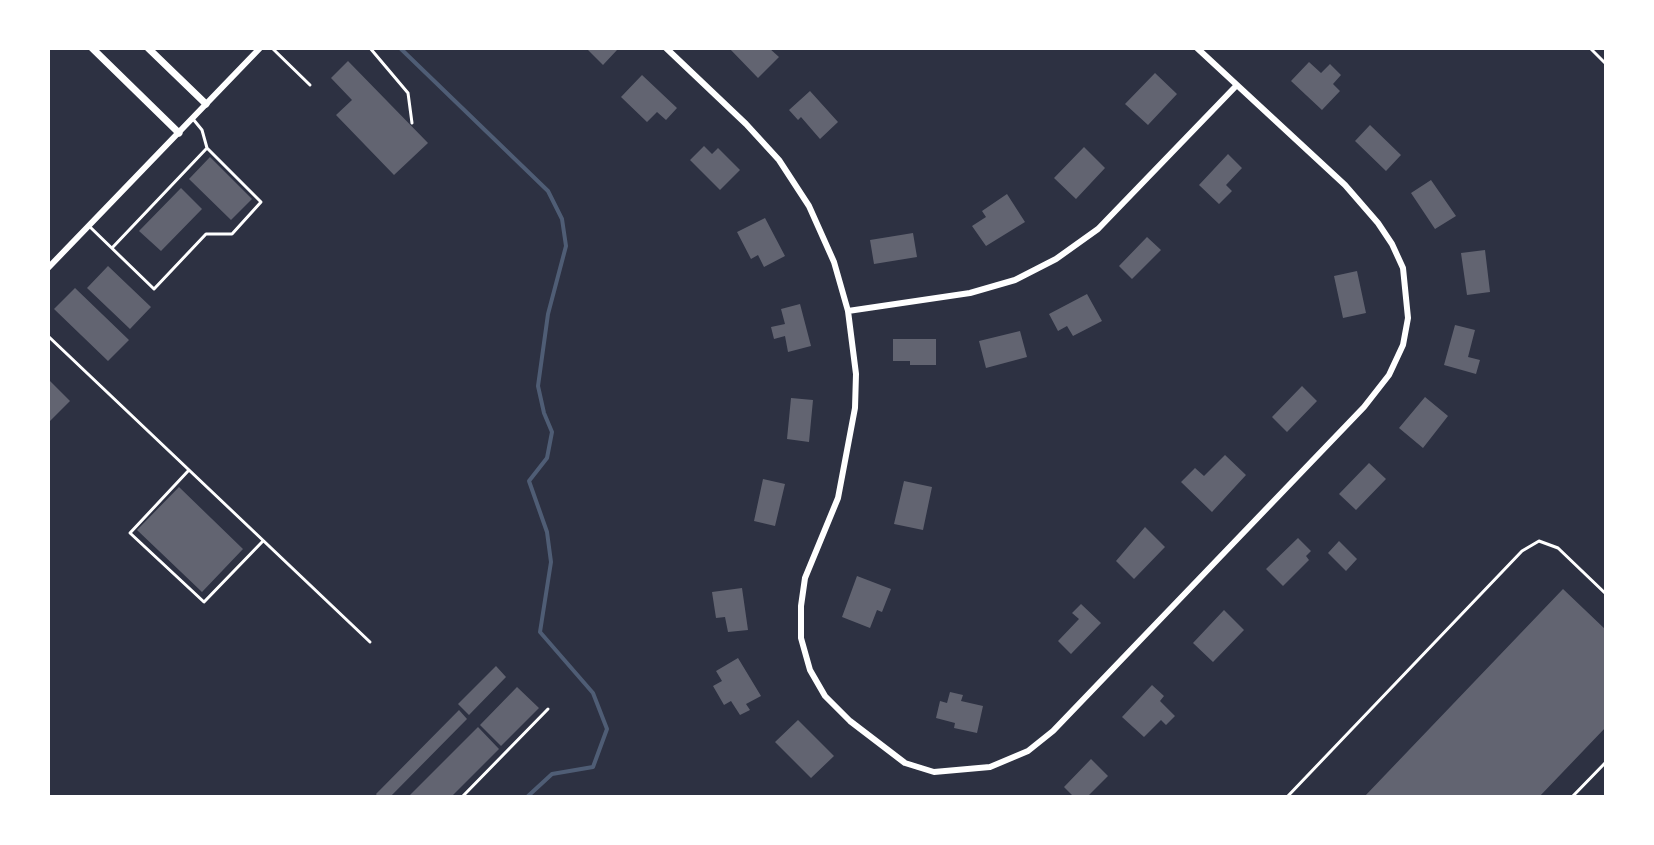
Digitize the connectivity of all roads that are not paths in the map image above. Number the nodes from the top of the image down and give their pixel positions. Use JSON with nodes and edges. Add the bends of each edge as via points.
{"nodes":[{"id":1,"x":92,"y":48,"type":"edge"},
{"id":2,"x":148,"y":48,"type":"edge"},
{"id":3,"x":260,"y":48,"type":"edge"},
{"id":4,"x":272,"y":48,"type":"edge"},
{"id":5,"x":370,"y":48,"type":"edge"},
{"id":6,"x":666,"y":48,"type":"edge"},
{"id":7,"x":1197,"y":48,"type":"edge"},
{"id":8,"x":1590,"y":48,"type":"edge"},
{"id":9,"x":1606,"y":64,"type":"edge"},
{"id":10,"x":310,"y":85,"type":"dead end"},
{"id":11,"x":1236,"y":86,"type":"junction"},
{"id":12,"x":206,"y":104,"type":"junction"},
{"id":13,"x":192,"y":118,"type":"junction"},
{"id":14,"x":412,"y":123,"type":"dead end"},
{"id":15,"x":179,"y":133,"type":"junction"},
{"id":16,"x":207,"y":148,"type":"junction"},
{"id":17,"x":89,"y":226,"type":"junction"},
{"id":18,"x":112,"y":248,"type":"junction"},
{"id":19,"x":48,"y":268,"type":"edge"},
{"id":20,"x":848,"y":311,"type":"junction"},
{"id":21,"x":48,"y":336,"type":"edge"},
{"id":22,"x":189,"y":470,"type":"junction"},
{"id":23,"x":263,"y":541,"type":"junction"},
{"id":24,"x":1606,"y":594,"type":"edge"},
{"id":25,"x":370,"y":642,"type":"dead end"},
{"id":26,"x":548,"y":709,"type":"dead end"},
{"id":27,"x":1606,"y":762,"type":"edge"},
{"id":28,"x":462,"y":797,"type":"edge"},
{"id":29,"x":1287,"y":797,"type":"edge"},
{"id":30,"x":1572,"y":797,"type":"edge"}],
"edges":[{"from":1,"to":15,"type":"street"},
{"from":2,"to":12,"type":"street"},
{"from":3,"to":12,"type":"street"},
{"from":4,"to":10,"type":"lane"},
{"from":5,"to":14,"type":"lane","via":[[408,93]]},
{"from":6,"to":20,"type":"street","via":[[779,160],[809,206]]},
{"from":7,"to":11,"type":"street"},
{"from":8,"to":9,"type":"lane"},
{"from":11,"to":20,"type":"street","via":[[1098,229],[1056,259],[1015,280],[970,293]]},
{"from":11,"to":20,"type":"street","via":[[1368,209],[1392,244],[1403,268],[1408,318],[1403,345],[1389,375],[1364,407],[1053,731],[1028,751],[990,767],[934,772],[905,763],[850,721],[825,696],[810,670],[801,638],[805,578],[838,498],[855,408]]},
{"from":12,"to":13,"type":"street"},
{"from":13,"to":15,"type":"street"},
{"from":13,"to":16,"type":"lane"},
{"from":15,"to":17,"type":"street"},
{"from":16,"to":18,"type":"lane"},
{"from":16,"to":18,"type":"lane","via":[[261,202],[232,234],[206,234],[154,289]]},
{"from":17,"to":18,"type":"lane"},
{"from":17,"to":19,"type":"street"},
{"from":21,"to":22,"type":"lane"},
{"from":22,"to":23,"type":"lane"},
{"from":22,"to":23,"type":"lane","via":[[130,533],[204,602]]},
{"from":23,"to":25,"type":"lane"},
{"from":24,"to":29,"type":"lane","via":[[1558,548],[1539,541],[1522,551]]},
{"from":26,"to":28,"type":"lane"},
{"from":27,"to":30,"type":"lane"}]}
